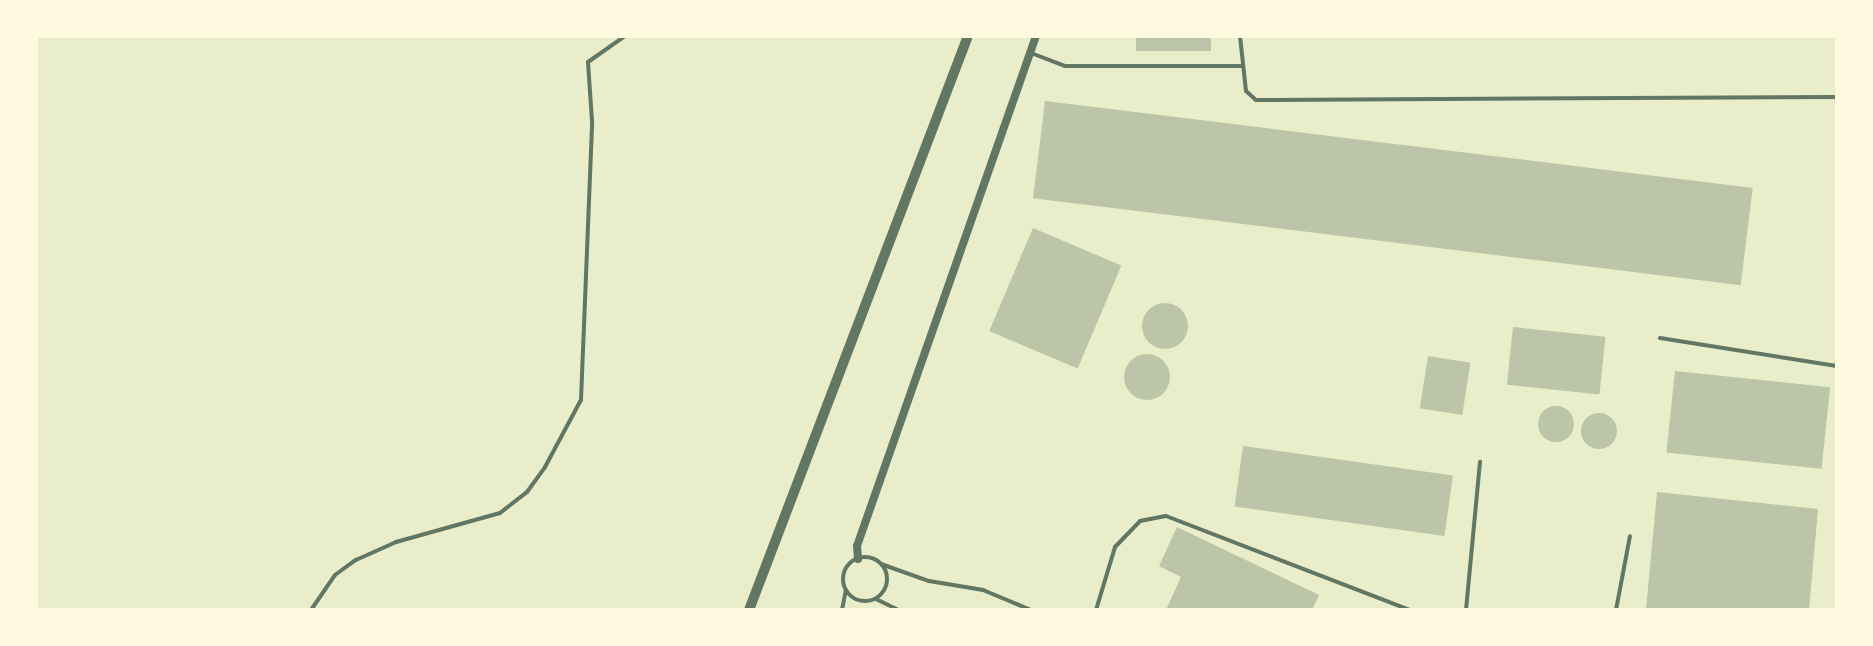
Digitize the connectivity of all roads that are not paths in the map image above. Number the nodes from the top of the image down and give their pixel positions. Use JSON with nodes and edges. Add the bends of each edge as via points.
{"nodes":[{"id":1,"x":625,"y":36,"type":"edge"},
{"id":2,"x":968,"y":36,"type":"edge"},
{"id":3,"x":1036,"y":36,"type":"edge"},
{"id":4,"x":1240,"y":36,"type":"edge"},
{"id":5,"x":1030,"y":52,"type":"junction"},
{"id":6,"x":1242,"y":66,"type":"junction"},
{"id":7,"x":1837,"y":97,"type":"edge"},
{"id":8,"x":1660,"y":338,"type":"dead end"},
{"id":9,"x":1837,"y":366,"type":"edge"},
{"id":10,"x":1480,"y":462,"type":"dead end"},
{"id":11,"x":1630,"y":536,"type":"dead end"},
{"id":12,"x":858,"y":559,"type":"junction"},
{"id":13,"x":881,"y":564,"type":"junction"},
{"id":14,"x":846,"y":590,"type":"junction"},
{"id":15,"x":876,"y":599,"type":"junction"},
{"id":16,"x":311,"y":610,"type":"edge"},
{"id":17,"x":749,"y":610,"type":"edge"},
{"id":18,"x":842,"y":610,"type":"edge"},
{"id":19,"x":899,"y":610,"type":"edge"},
{"id":20,"x":1031,"y":610,"type":"edge"},
{"id":21,"x":1096,"y":610,"type":"edge"},
{"id":22,"x":1409,"y":610,"type":"edge"},
{"id":23,"x":1466,"y":610,"type":"edge"},
{"id":24,"x":1616,"y":610,"type":"edge"}],
"edges":[{"from":1,"to":16,"type":"lane","via":[[588,62],[592,121],[581,400],[545,467],[527,492],[500,513],[396,542],[356,560],[335,575]]},
{"from":2,"to":17,"type":"street"},
{"from":3,"to":5,"type":"street"},
{"from":4,"to":6,"type":"lane"},
{"from":5,"to":6,"type":"lane","via":[[1065,66]]},
{"from":5,"to":12,"type":"street","via":[[857,546]]},
{"from":6,"to":7,"type":"lane","via":[[1246,91],[1265,101]]},
{"from":8,"to":9,"type":"lane"},
{"from":10,"to":23,"type":"lane"},
{"from":11,"to":24,"type":"lane"},
{"from":12,"to":13,"type":"lane"},
{"from":12,"to":14,"type":"lane","via":[[845,571]]},
{"from":13,"to":15,"type":"lane","via":[[887,584]]},
{"from":13,"to":20,"type":"lane","via":[[929,581],[983,590]]},
{"from":14,"to":15,"type":"lane","via":[[859,601]]},
{"from":14,"to":18,"type":"lane"},
{"from":15,"to":19,"type":"lane"},
{"from":21,"to":22,"type":"lane","via":[[1115,547],[1140,521],[1166,516]]}]}
